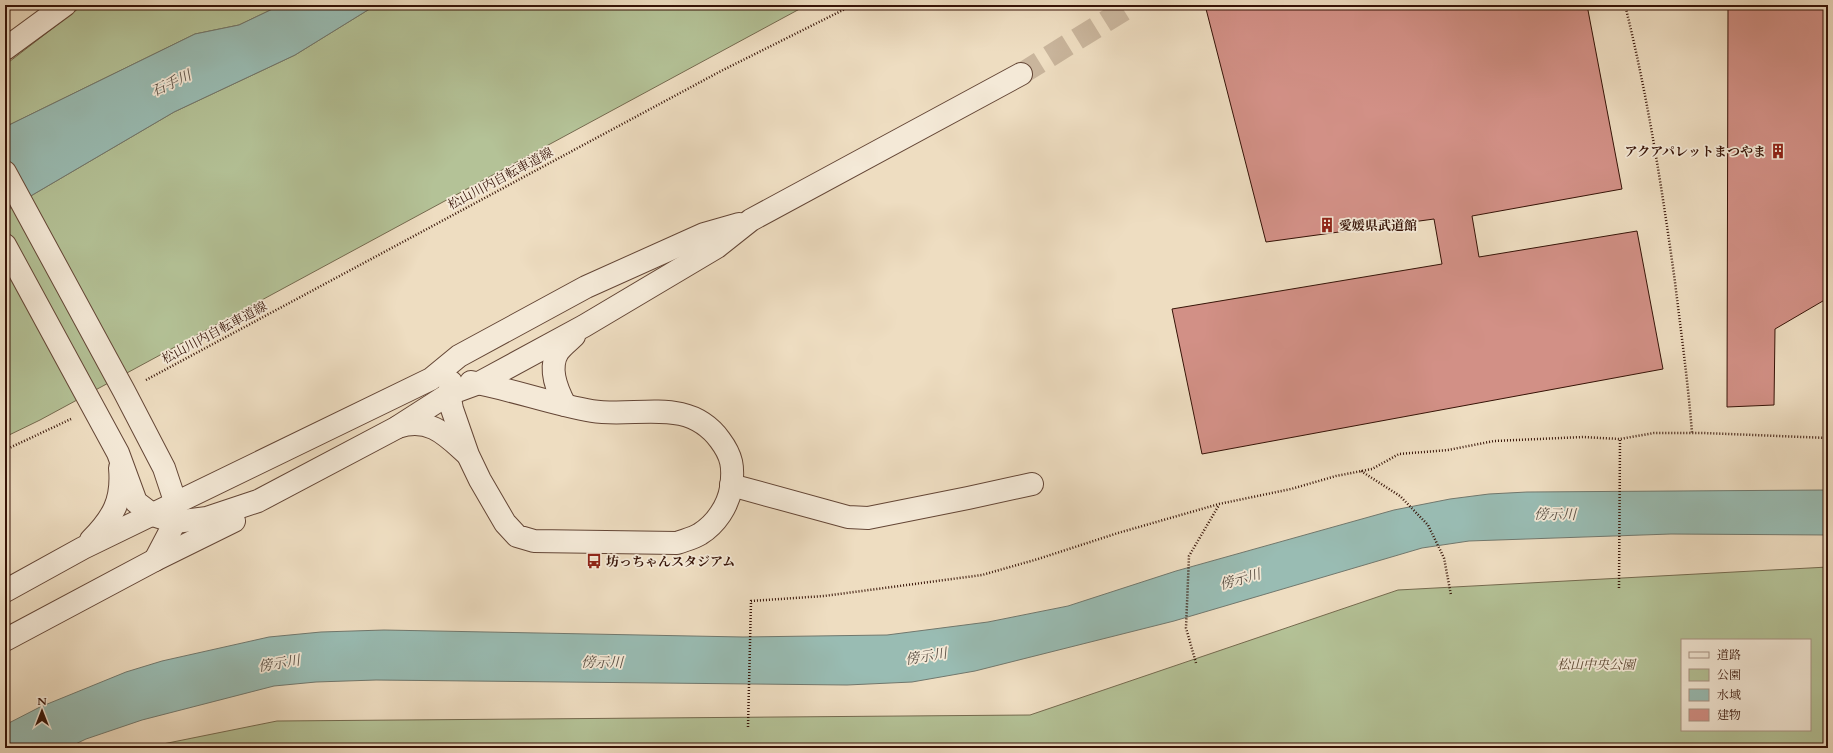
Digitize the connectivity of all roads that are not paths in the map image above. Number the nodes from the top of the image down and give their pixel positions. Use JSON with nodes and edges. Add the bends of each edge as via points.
{"nodes":[{"id":1,"x":65,"y":5,"type":"edge"},
{"id":2,"x":5,"y":49,"type":"edge"},
{"id":3,"x":1021,"y":74,"type":"tunnel mouth"},
{"id":4,"x":5,"y":172,"type":"edge"},
{"id":5,"x":752,"y":220,"type":"junction"},
{"id":6,"x":5,"y":245,"type":"edge"},
{"id":7,"x":584,"y":326,"type":"junction"},
{"id":8,"x":479,"y":383,"type":"junction"},
{"id":9,"x":444,"y":384,"type":"junction"},
{"id":10,"x":565,"y":405,"type":"junction"},
{"id":11,"x":396,"y":428,"type":"junction"},
{"id":12,"x":118,"y":453,"type":"junction"},
{"id":13,"x":468,"y":455,"type":"junction"},
{"id":14,"x":164,"y":468,"type":"junction"},
{"id":15,"x":226,"y":479,"type":"junction"},
{"id":16,"x":1032,"y":484,"type":"dead end"},
{"id":17,"x":731,"y":485,"type":"junction"},
{"id":18,"x":258,"y":501,"type":"junction"},
{"id":19,"x":175,"y":513,"type":"junction"},
{"id":20,"x":153,"y":515,"type":"junction"},
{"id":21,"x":83,"y":548,"type":"junction"},
{"id":22,"x":155,"y":560,"type":"junction"},
{"id":23,"x":5,"y":592,"type":"edge"},
{"id":24,"x":5,"y":640,"type":"edge"}],
"edges":[{"from":1,"to":2,"type":"street"},
{"from":3,"to":5,"type":"street"},
{"from":4,"to":14,"type":"street"},
{"from":5,"to":7,"type":"street","via":[[717,247]]},
{"from":5,"to":9,"type":"street","via":[[704,234],[586,287],[459,356]]},
{"from":6,"to":12,"type":"street"},
{"from":7,"to":8,"type":"street"},
{"from":7,"to":10,"type":"street","via":[[558,352],[553,371],[558,392]]},
{"from":8,"to":9,"type":"street"},
{"from":8,"to":10,"type":"street"},
{"from":9,"to":11,"type":"street"},
{"from":9,"to":13,"type":"street"},
{"from":9,"to":15,"type":"street"},
{"from":10,"to":17,"type":"street","via":[[594,411],[666,412],[691,416],[711,428],[729,452],[733,471]]},
{"from":11,"to":13,"type":"street","via":[[407,424],[423,424],[438,429]]},
{"from":11,"to":18,"type":"street"},
{"from":12,"to":20,"type":"street","via":[[136,502]]},
{"from":12,"to":21,"type":"street","via":[[118,505],[106,526]]},
{"from":13,"to":17,"type":"street","via":[[505,523],[517,536],[534,541],[677,543],[699,535],[717,520],[730,494]]},
{"from":14,"to":15,"type":"street","via":[[190,482],[208,483]]},
{"from":14,"to":19,"type":"street"},
{"from":15,"to":19,"type":"street"},
{"from":16,"to":17,"type":"street","via":[[868,518],[848,517]]},
{"from":18,"to":19,"type":"street","via":[[207,518]]},
{"from":18,"to":22,"type":"street","via":[[235,520]]},
{"from":19,"to":20,"type":"street"},
{"from":19,"to":22,"type":"street"},
{"from":20,"to":21,"type":"street"},
{"from":21,"to":23,"type":"street"},
{"from":22,"to":24,"type":"street"}]}
